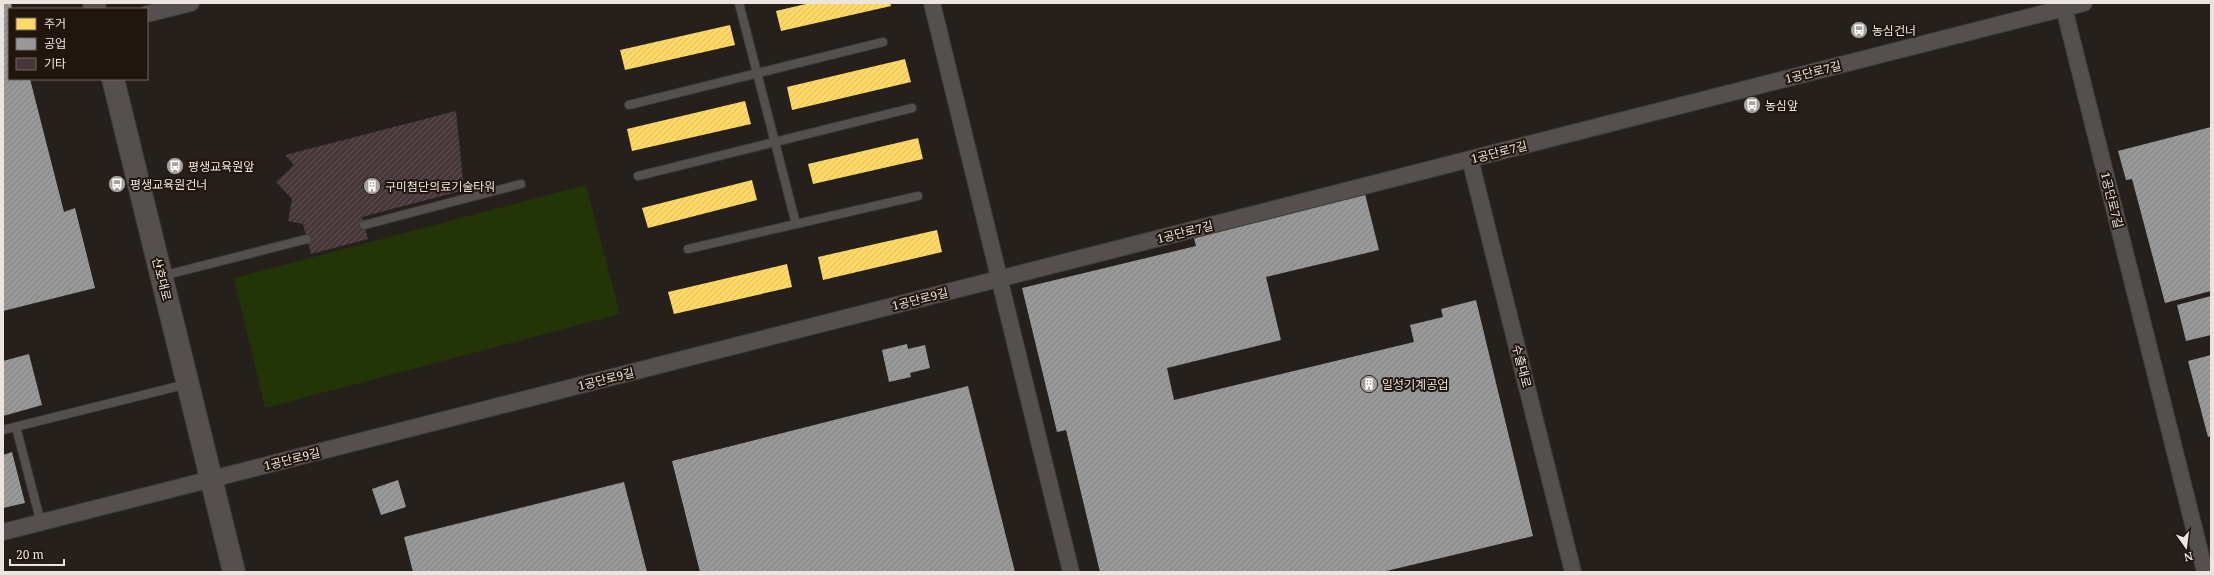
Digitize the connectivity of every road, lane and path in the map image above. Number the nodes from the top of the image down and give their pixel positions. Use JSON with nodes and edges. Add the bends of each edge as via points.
{"nodes":[{"id":1,"x":191,"y":3,"type":"edge"},
{"id":2,"x":739,"y":3,"type":"edge"},
{"id":3,"x":932,"y":3,"type":"edge"},
{"id":4,"x":2083,"y":3,"type":"edge"},
{"id":5,"x":2064,"y":8,"type":"junction"},
{"id":6,"x":148,"y":14,"type":"edge"},
{"id":7,"x":883,"y":42,"type":"dead end"},
{"id":8,"x":757,"y":73,"type":"junction"},
{"id":9,"x":113,"y":80,"type":"edge"},
{"id":10,"x":629,"y":104,"type":"dead end"},
{"id":11,"x":912,"y":108,"type":"dead end"},
{"id":12,"x":775,"y":142,"type":"junction"},
{"id":13,"x":1470,"y":159,"type":"junction"},
{"id":14,"x":638,"y":176,"type":"dead end"},
{"id":15,"x":521,"y":184,"type":"dead end"},
{"id":16,"x":918,"y":196,"type":"dead end"},
{"id":17,"x":796,"y":224,"type":"junction"},
{"id":18,"x":364,"y":225,"type":"dead end"},
{"id":19,"x":307,"y":239,"type":"dead end"},
{"id":20,"x":688,"y":249,"type":"dead end"},
{"id":21,"x":161,"y":276,"type":"junction"},
{"id":22,"x":1000,"y":279,"type":"junction"},
{"id":23,"x":188,"y":383,"type":"junction"},
{"id":24,"x":16,"y":427,"type":"junction"},
{"id":25,"x":3,"y":430,"type":"edge"},
{"id":26,"x":212,"y":480,"type":"junction"},
{"id":27,"x":41,"y":523,"type":"junction"},
{"id":28,"x":3,"y":532,"type":"edge"},
{"id":29,"x":234,"y":572,"type":"edge"},
{"id":30,"x":1071,"y":572,"type":"edge"},
{"id":31,"x":1573,"y":572,"type":"edge"},
{"id":32,"x":2205,"y":572,"type":"edge"}],
"edges":[{"from":1,"to":6,"type":"street"},
{"from":2,"to":8,"type":"lane"},
{"from":3,"to":22,"type":"street"},
{"from":4,"to":5,"type":"street"},
{"from":5,"to":13,"type":"street","name":"1공단로7길"},
{"from":5,"to":32,"type":"street","name":"1공단로7길"},
{"from":7,"to":8,"type":"lane"},
{"from":8,"to":10,"type":"lane"},
{"from":8,"to":12,"type":"lane"},
{"from":9,"to":21,"type":"street","name":"산호대로"},
{"from":11,"to":12,"type":"lane"},
{"from":12,"to":14,"type":"lane"},
{"from":12,"to":17,"type":"lane"},
{"from":13,"to":22,"type":"street","name":"1공단로7길"},
{"from":13,"to":31,"type":"street","name":"수출대로"},
{"from":15,"to":18,"type":"lane"},
{"from":16,"to":17,"type":"lane"},
{"from":17,"to":20,"type":"lane"},
{"from":19,"to":21,"type":"lane"},
{"from":21,"to":23,"type":"street","name":"산호대로"},
{"from":22,"to":26,"type":"street","name":"1공단로9길"},
{"from":22,"to":30,"type":"street"},
{"from":23,"to":24,"type":"lane"},
{"from":23,"to":26,"type":"street","name":"산호대로"},
{"from":24,"to":25,"type":"lane"},
{"from":24,"to":27,"type":"lane"},
{"from":26,"to":27,"type":"street"},
{"from":26,"to":29,"type":"street","name":"산호대로"},
{"from":27,"to":28,"type":"street"}]}
